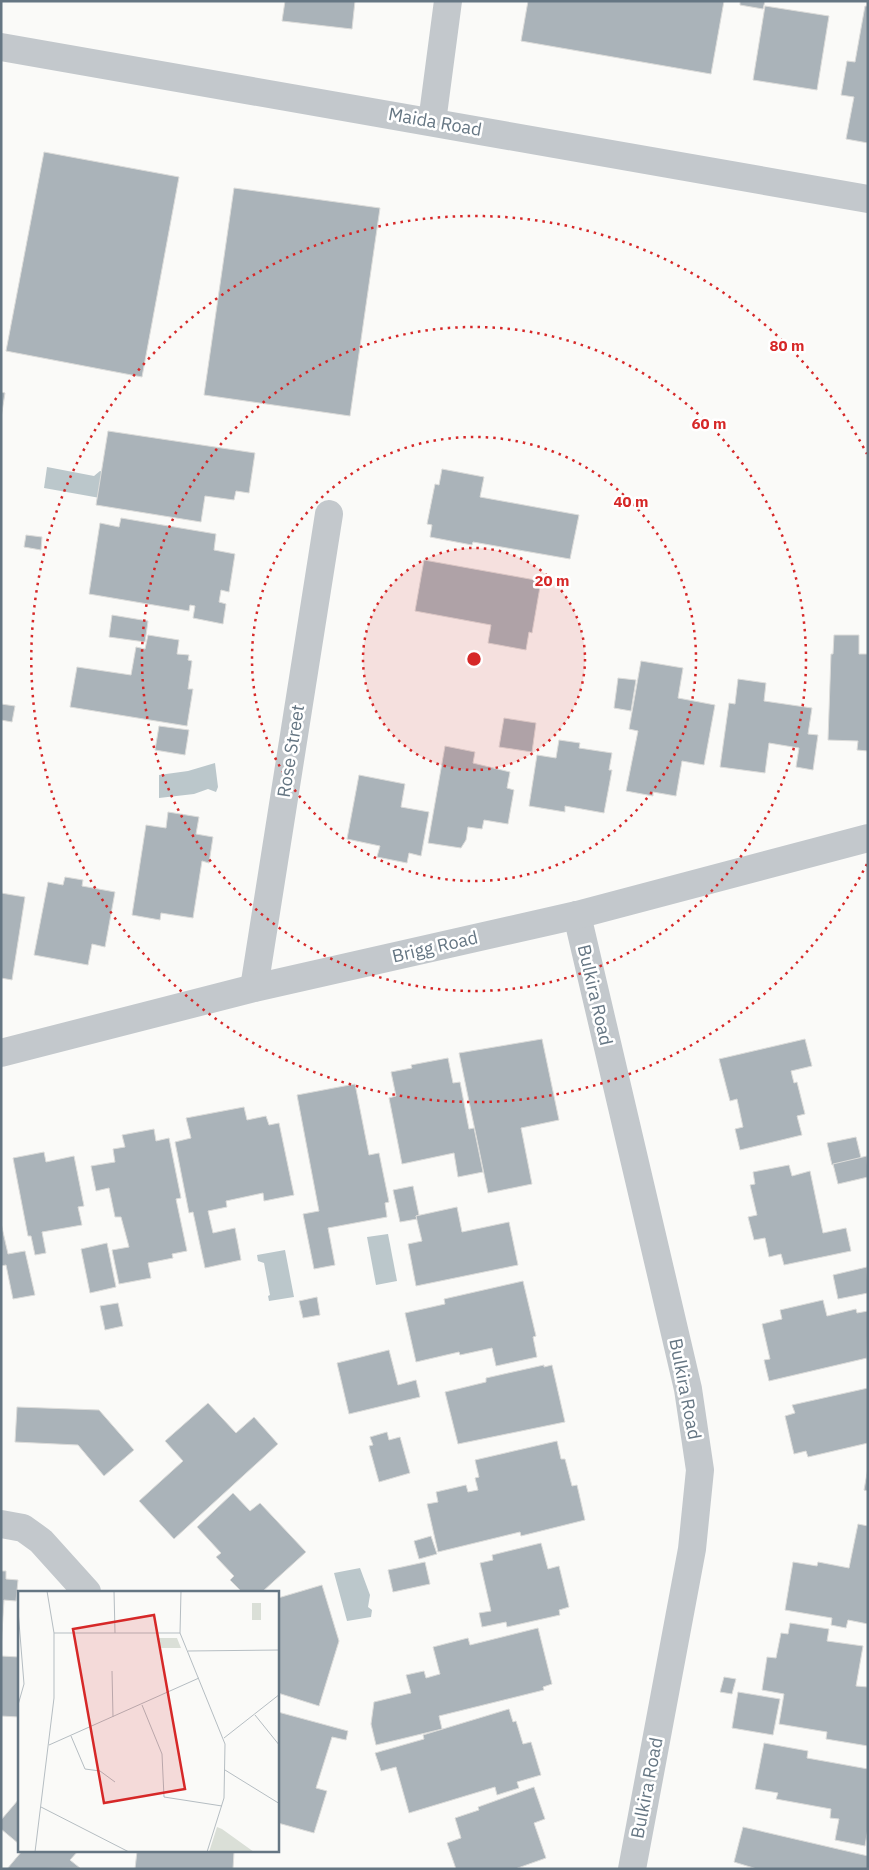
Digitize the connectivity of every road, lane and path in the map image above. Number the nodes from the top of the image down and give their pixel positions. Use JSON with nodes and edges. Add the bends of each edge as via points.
{"nodes":[{"id":1,"x":448,"y":1,"type":"edge"},
{"id":2,"x":1,"y":47,"type":"edge"},
{"id":3,"x":432,"y":122,"type":"junction"},
{"id":4,"x":868,"y":199,"type":"edge"},
{"id":5,"x":329,"y":514,"type":"dead end"},
{"id":6,"x":868,"y":838,"type":"edge"},
{"id":7,"x":576,"y":915,"type":"junction"},
{"id":8,"x":254,"y":988,"type":"junction"},
{"id":9,"x":1,"y":1053,"type":"edge"},
{"id":10,"x":1,"y":1524,"type":"edge"},
{"id":11,"x":86,"y":1591,"type":"edge"},
{"id":12,"x":632,"y":1869,"type":"edge"}],
"edges":[{"from":1,"to":3,"type":"street"},
{"from":2,"to":3,"type":"street","name":"Maida Road"},
{"from":3,"to":4,"type":"street","name":"Maida Road"},
{"from":5,"to":8,"type":"street","name":"Rose Street"},
{"from":6,"to":7,"type":"street","name":"Brigg Road"},
{"from":7,"to":8,"type":"street","name":"Brigg Road"},
{"from":7,"to":12,"type":"street","name":"Bulkira Road","via":[[688,1389],[700,1470],[692,1549]]},
{"from":8,"to":9,"type":"street","name":"Brigg Road"},
{"from":10,"to":11,"type":"street","via":[[24,1528],[41,1541]]}]}
